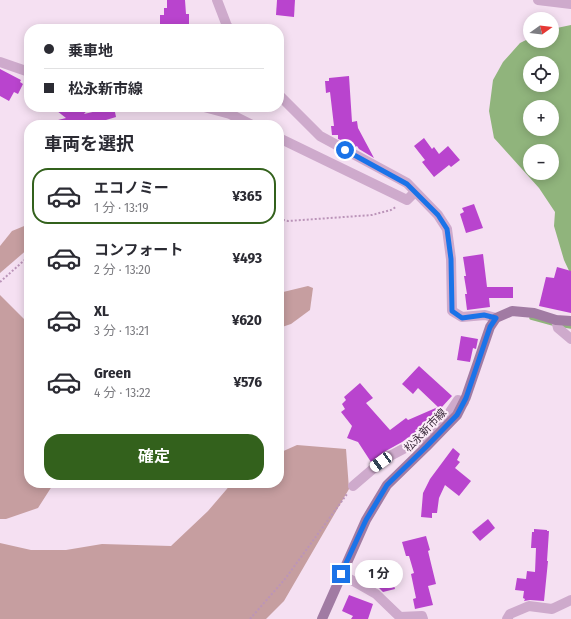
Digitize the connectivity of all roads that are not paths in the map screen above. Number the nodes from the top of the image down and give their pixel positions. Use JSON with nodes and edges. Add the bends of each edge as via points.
{"nodes":[{"id":1,"x":217,"y":0,"type":"edge"},
{"id":2,"x":538,"y":0,"type":"edge"},
{"id":3,"x":571,"y":4,"type":"edge"},
{"id":4,"x":226,"y":24,"type":"edge"},
{"id":5,"x":0,"y":62,"type":"edge"},
{"id":6,"x":24,"y":70,"type":"edge"},
{"id":7,"x":284,"y":100,"type":"edge"},
{"id":8,"x":223,"y":112,"type":"edge"},
{"id":9,"x":242,"y":120,"type":"edge"},
{"id":10,"x":284,"y":140,"type":"edge"},
{"id":11,"x":415,"y":192,"type":"junction"},
{"id":12,"x":496,"y":318,"type":"junction"},
{"id":13,"x":556,"y":320,"type":"junction"},
{"id":14,"x":571,"y":321,"type":"edge"},
{"id":15,"x":571,"y":340,"type":"edge"},
{"id":16,"x":464,"y":402,"type":"junction"},
{"id":17,"x":353,"y":486,"type":"road end"},
{"id":18,"x":341,"y":574,"type":"junction"},
{"id":19,"x":571,"y":600,"type":"edge"},
{"id":20,"x":322,"y":619,"type":"edge"},
{"id":21,"x":423,"y":619,"type":"edge"},
{"id":22,"x":507,"y":619,"type":"edge"}],
"edges":[{"from":1,"to":4,"type":"street"},
{"from":2,"to":3,"type":"street"},
{"from":5,"to":6,"type":"street"},
{"from":7,"to":11,"type":"street","via":[[320,136],[407,184]]},
{"from":8,"to":9,"type":"street"},
{"from":10,"to":11,"type":"street","via":[[407,200]]},
{"from":11,"to":12,"type":"street","via":[[438,215],[447,229],[451,259],[452,311],[462,318],[484,315]]},
{"from":12,"to":13,"type":"main road","via":[[512,311],[534,313]]},
{"from":12,"to":16,"type":"main road","name":"松永新市線","via":[[490,327]]},
{"from":13,"to":14,"type":"main road"},
{"from":13,"to":15,"type":"street","via":[[558,328]]},
{"from":16,"to":17,"type":"street","via":[[458,400],[448,414],[422,439],[388,457]]},
{"from":16,"to":18,"type":"main road","name":"松永新市線","via":[[457,415],[387,485],[366,520]]},
{"from":18,"to":20,"type":"main road","name":"松永新市線"},
{"from":18,"to":21,"type":"street","via":[[376,594],[400,616],[422,616]]},
{"from":19,"to":22,"type":"street","via":[[552,609],[529,606],[510,614]]}]}
